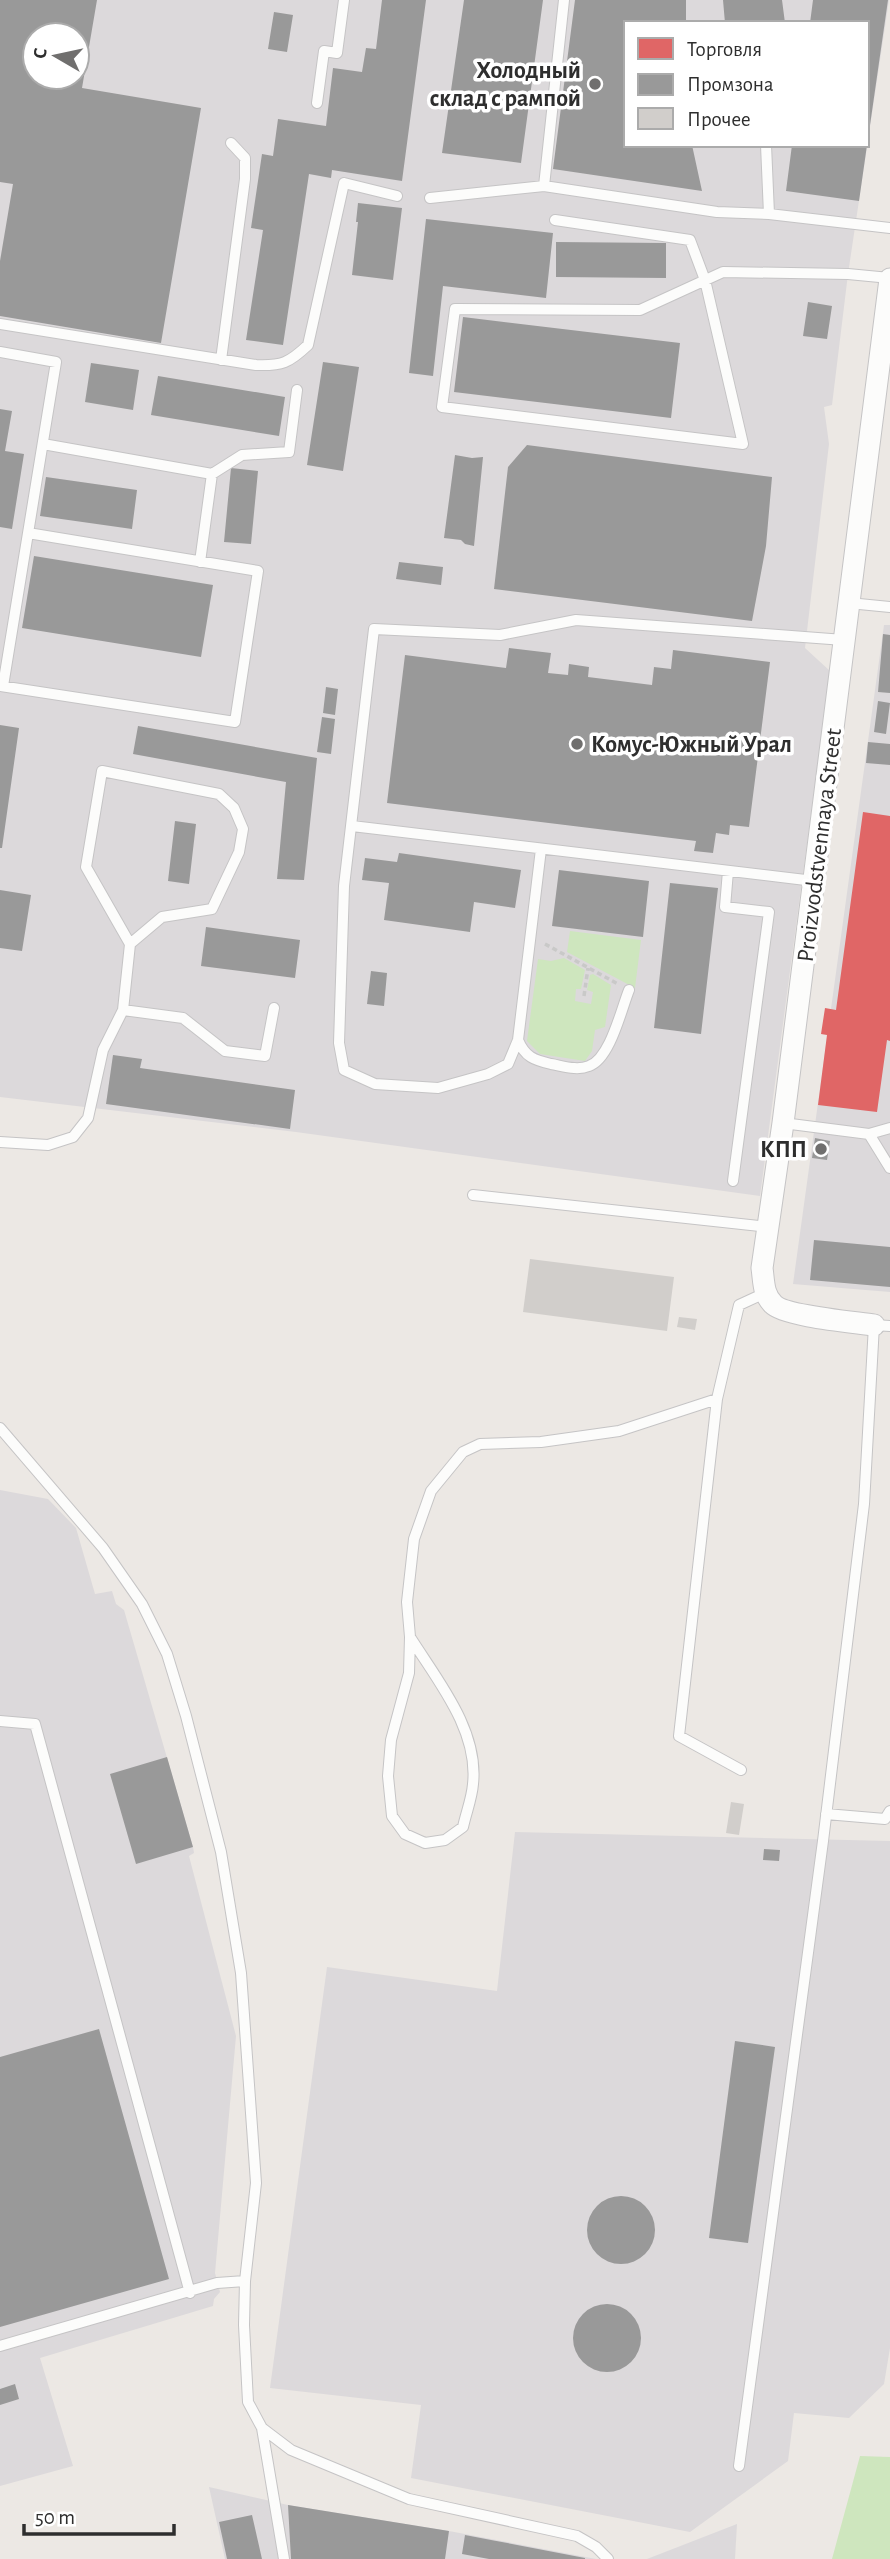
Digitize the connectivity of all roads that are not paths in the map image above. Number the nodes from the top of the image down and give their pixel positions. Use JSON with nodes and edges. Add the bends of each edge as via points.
{"nodes":[{"id":1,"x":344,"y":0,"type":"edge"},
{"id":2,"x":564,"y":0,"type":"edge"},
{"id":3,"x":317,"y":103,"type":"dead end"},
{"id":4,"x":231,"y":143,"type":"dead end"},
{"id":5,"x":766,"y":147,"type":"edge"},
{"id":6,"x":544,"y":186,"type":"junction"},
{"id":7,"x":397,"y":196,"type":"dead end"},
{"id":8,"x":430,"y":198,"type":"dead end"},
{"id":9,"x":769,"y":214,"type":"junction"},
{"id":10,"x":555,"y":220,"type":"dead end"},
{"id":11,"x":890,"y":228,"type":"edge"},
{"id":12,"x":890,"y":279,"type":"edge"},
{"id":13,"x":705,"y":280,"type":"junction"},
{"id":14,"x":0,"y":324,"type":"edge"},
{"id":15,"x":0,"y":352,"type":"edge"},
{"id":16,"x":221,"y":359,"type":"junction"},
{"id":17,"x":298,"y":390,"type":"dead end"},
{"id":18,"x":43,"y":444,"type":"junction"},
{"id":19,"x":212,"y":474,"type":"junction"},
{"id":20,"x":28,"y":533,"type":"junction"},
{"id":21,"x":200,"y":562,"type":"junction"},
{"id":22,"x":849,"y":603,"type":"junction"},
{"id":23,"x":890,"y":605,"type":"edge"},
{"id":24,"x":844,"y":640,"type":"junction"},
{"id":25,"x":1,"y":686,"type":"edge"},
{"id":26,"x":352,"y":827,"type":"junction"},
{"id":27,"x":541,"y":849,"type":"junction"},
{"id":28,"x":728,"y":871,"type":"junction"},
{"id":29,"x":814,"y":881,"type":"junction"},
{"id":30,"x":130,"y":944,"type":"junction"},
{"id":31,"x":629,"y":990,"type":"road end"},
{"id":32,"x":274,"y":1008,"type":"dead end"},
{"id":33,"x":123,"y":1010,"type":"junction"},
{"id":34,"x":518,"y":1040,"type":"junction"},
{"id":35,"x":783,"y":1123,"type":"junction"},
{"id":36,"x":890,"y":1128,"type":"edge"},
{"id":37,"x":869,"y":1134,"type":"junction"},
{"id":38,"x":0,"y":1142,"type":"edge"},
{"id":39,"x":890,"y":1168,"type":"edge"},
{"id":40,"x":733,"y":1181,"type":"dead end"},
{"id":41,"x":473,"y":1195,"type":"dead end"},
{"id":42,"x":768,"y":1227,"type":"junction"},
{"id":43,"x":765,"y":1293,"type":"junction"},
{"id":44,"x":882,"y":1326,"type":"edge"},
{"id":45,"x":717,"y":1399,"type":"junction"},
{"id":46,"x":0,"y":1428,"type":"edge"},
{"id":47,"x":410,"y":1637,"type":"junction"},
{"id":48,"x":0,"y":1721,"type":"edge"},
{"id":49,"x":741,"y":1770,"type":"dead end"},
{"id":50,"x":890,"y":1811,"type":"edge"},
{"id":51,"x":826,"y":1814,"type":"junction"},
{"id":52,"x":245,"y":2281,"type":"junction"},
{"id":53,"x":190,"y":2293,"type":"junction"},
{"id":54,"x":0,"y":2346,"type":"edge"},
{"id":55,"x":262,"y":2428,"type":"junction"},
{"id":56,"x":739,"y":2466,"type":"dead end"},
{"id":57,"x":284,"y":2559,"type":"edge"},
{"id":58,"x":608,"y":2559,"type":"edge"}],
"edges":[{"from":1,"to":3,"type":"lane","via":[[337,53],[324,51]]},
{"from":2,"to":6,"type":"lane"},
{"from":4,"to":16,"type":"lane","via":[[246,158]]},
{"from":5,"to":9,"type":"lane"},
{"from":6,"to":8,"type":"lane"},
{"from":6,"to":9,"type":"lane","via":[[717,212]]},
{"from":7,"to":16,"type":"lane","via":[[344,183],[308,345],[302,352],[279,366]]},
{"from":9,"to":11,"type":"lane"},
{"from":10,"to":13,"type":"lane","via":[[690,240]]},
{"from":12,"to":13,"type":"lane","via":[[723,272]]},
{"from":12,"to":22,"type":"street","name":"Proizvodstvennaya Street"},
{"from":13,"to":13,"type":"lane","via":[[743,444],[442,407],[454,309],[640,310]]},
{"from":14,"to":16,"type":"lane"},
{"from":15,"to":18,"type":"lane","via":[[56,362]]},
{"from":17,"to":19,"type":"lane","via":[[289,453],[242,455]]},
{"from":18,"to":19,"type":"lane"},
{"from":18,"to":20,"type":"lane"},
{"from":19,"to":21,"type":"lane"},
{"from":20,"to":21,"type":"lane"},
{"from":20,"to":25,"type":"lane"},
{"from":21,"to":25,"type":"lane","via":[[258,571],[235,722]]},
{"from":22,"to":23,"type":"lane"},
{"from":22,"to":24,"type":"street","name":"Proizvodstvennaya Street"},
{"from":24,"to":26,"type":"lane","via":[[576,620],[500,635],[374,628]]},
{"from":24,"to":29,"type":"street","name":"Proizvodstvennaya Street"},
{"from":26,"to":27,"type":"lane"},
{"from":26,"to":34,"type":"lane","via":[[344,886],[338,1043],[344,1070],[375,1084],[438,1088],[508,1065]]},
{"from":27,"to":28,"type":"lane"},
{"from":27,"to":34,"type":"lane"},
{"from":28,"to":29,"type":"lane"},
{"from":28,"to":40,"type":"lane","via":[[725,907],[769,912]]},
{"from":29,"to":35,"type":"street","name":"Proizvodstvennaya Street"},
{"from":30,"to":30,"type":"lane","via":[[162,918],[212,909],[239,852],[243,829],[234,808],[219,794],[102,771],[86,867]]},
{"from":30,"to":33,"type":"lane"},
{"from":31,"to":34,"type":"lane","via":[[609,1044],[589,1066],[572,1069],[536,1060],[523,1053]]},
{"from":32,"to":33,"type":"lane","via":[[265,1056],[225,1051],[183,1018]]},
{"from":33,"to":38,"type":"lane","via":[[103,1050],[88,1118],[73,1137],[48,1145]]},
{"from":35,"to":37,"type":"lane"},
{"from":35,"to":42,"type":"street","name":"Proizvodstvennaya Street"},
{"from":36,"to":37,"type":"lane"},
{"from":37,"to":39,"type":"lane"},
{"from":41,"to":42,"type":"lane"},
{"from":42,"to":43,"type":"street","name":"Proizvodstvennaya Street","via":[[762,1268]]},
{"from":43,"to":44,"type":"street","via":[[775,1306],[791,1313]]},
{"from":43,"to":45,"type":"lane","via":[[739,1305]]},
{"from":44,"to":51,"type":"lane"},
{"from":45,"to":47,"type":"lane","via":[[619,1431],[541,1442],[480,1444],[463,1451],[431,1491],[414,1539],[407,1602]]},
{"from":45,"to":49,"type":"lane","via":[[679,1736]]},
{"from":46,"to":52,"type":"lane","via":[[103,1548],[142,1604],[167,1654],[186,1716],[220,1852],[241,1973],[256,2183]]},
{"from":47,"to":47,"type":"lane","via":[[459,1714],[471,1754],[473,1783],[463,1827],[445,1840],[425,1843],[405,1834],[391,1816],[388,1776],[391,1740],[409,1673]]},
{"from":48,"to":53,"type":"lane","via":[[35,1724]]},
{"from":50,"to":51,"type":"lane","via":[[885,1819]]},
{"from":51,"to":56,"type":"lane"},
{"from":52,"to":53,"type":"lane","via":[[217,2283]]},
{"from":52,"to":55,"type":"lane","via":[[248,2402]]},
{"from":53,"to":54,"type":"lane"},
{"from":55,"to":57,"type":"lane"},
{"from":55,"to":58,"type":"lane","via":[[291,2450],[409,2499],[577,2536]]}]}
